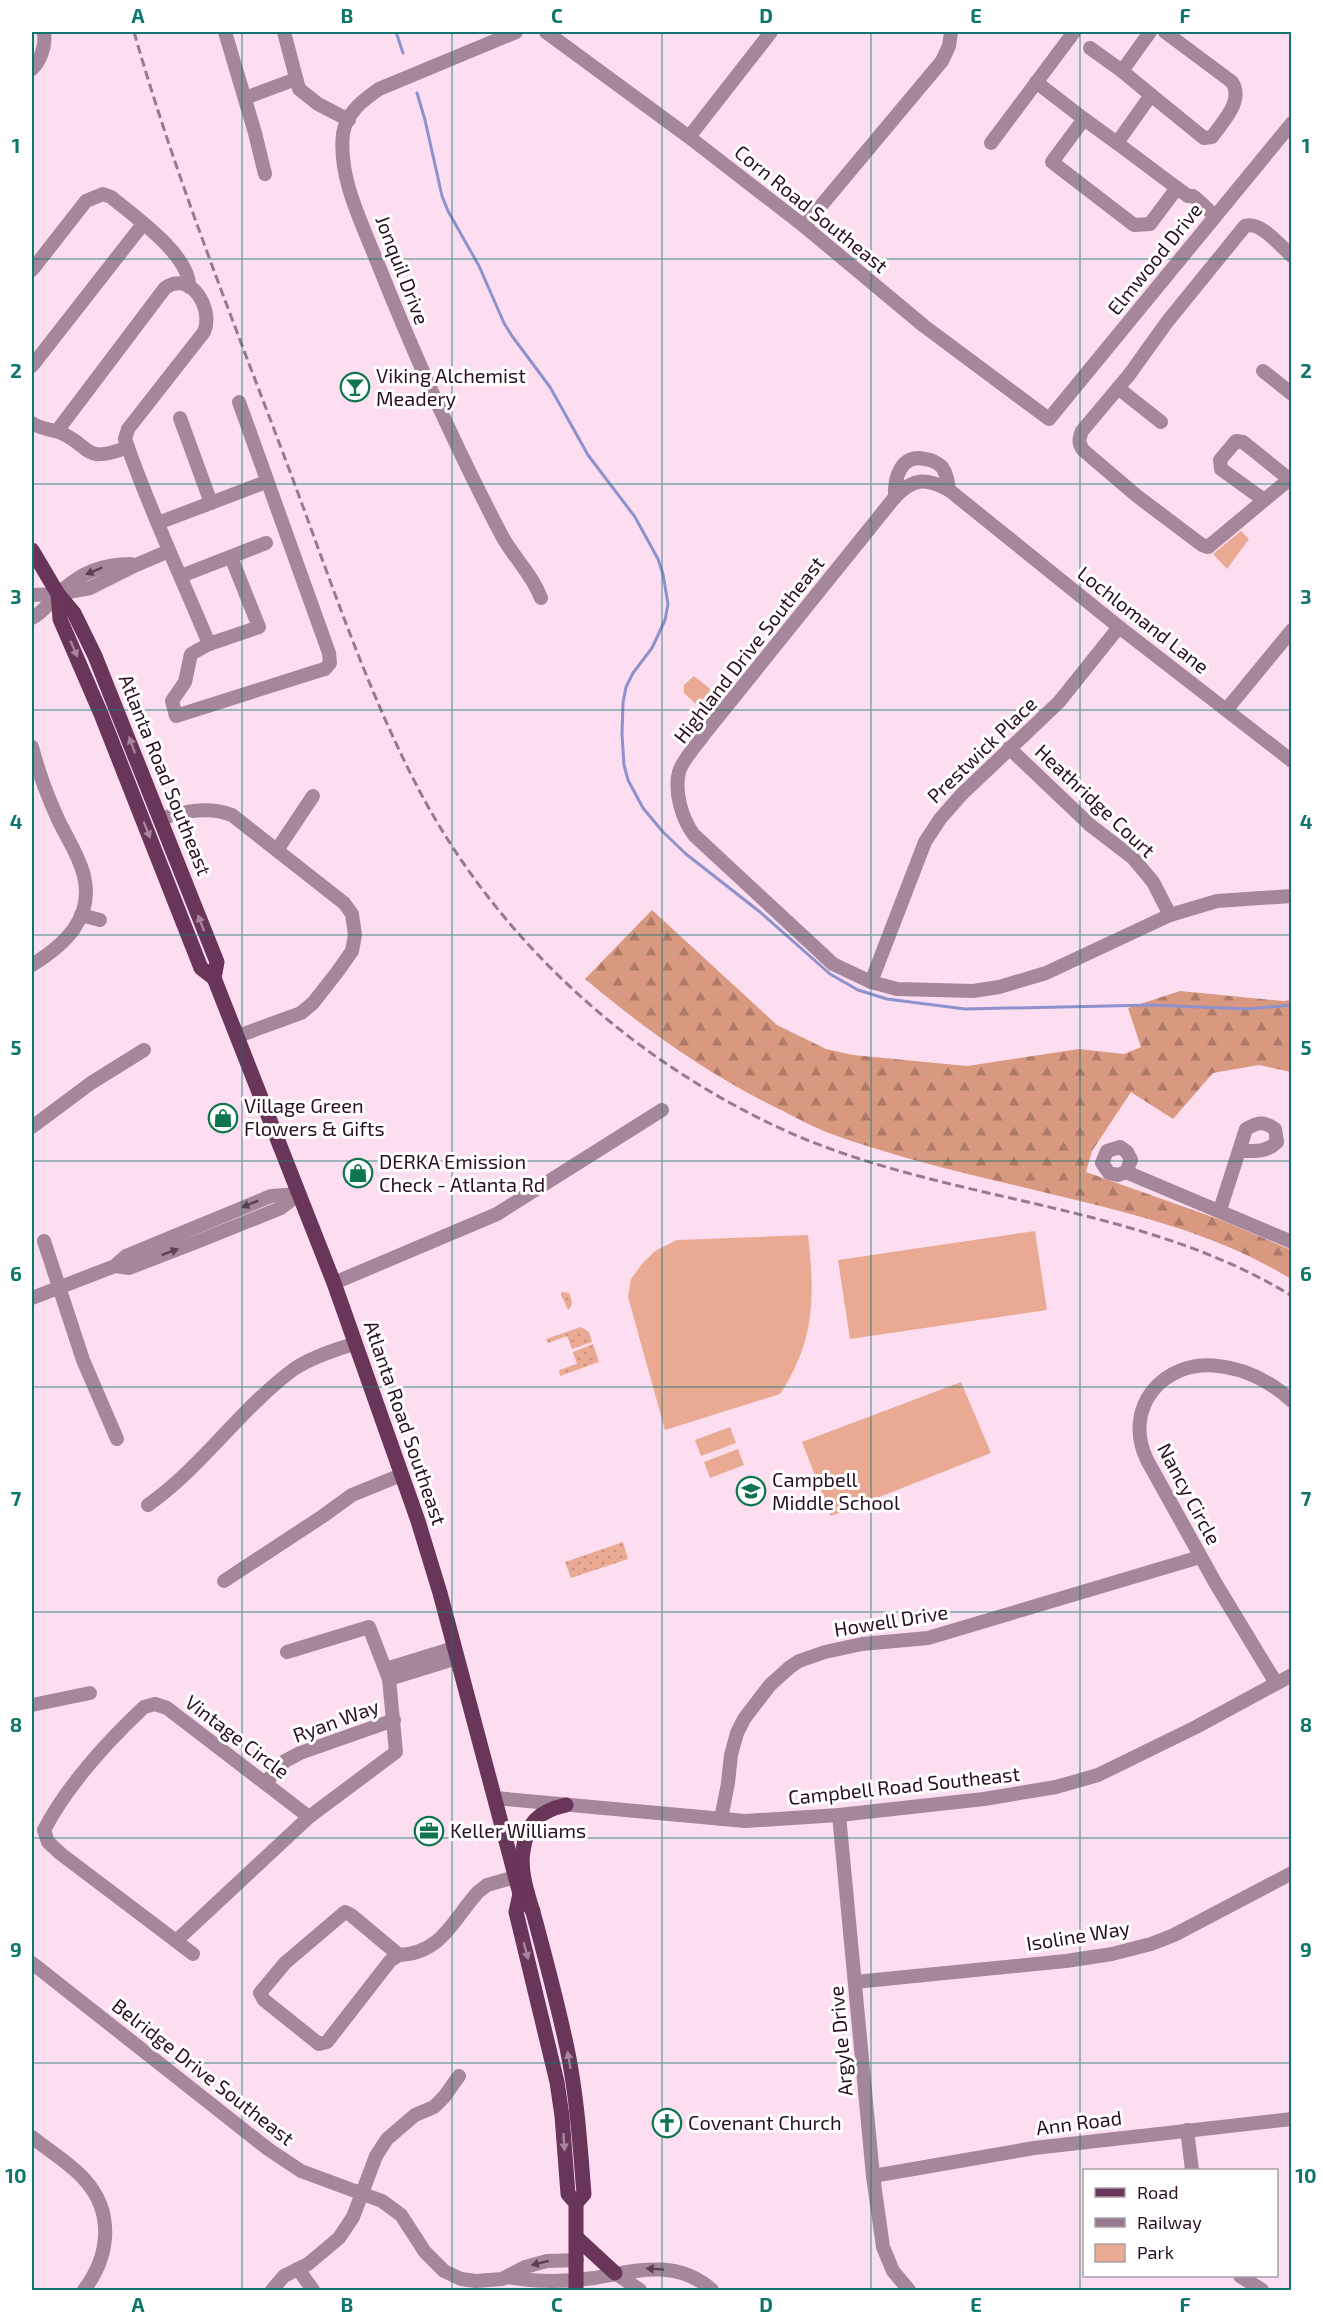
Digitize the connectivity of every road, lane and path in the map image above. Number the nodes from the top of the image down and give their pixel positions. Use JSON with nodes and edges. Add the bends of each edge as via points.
{"nodes":[{"id":1,"x":44,"y":32,"type":"edge"},
{"id":2,"x":225,"y":32,"type":"edge"},
{"id":3,"x":284,"y":32,"type":"edge"},
{"id":4,"x":516,"y":32,"type":"edge"},
{"id":5,"x":546,"y":32,"type":"edge"},
{"id":6,"x":771,"y":32,"type":"edge"},
{"id":7,"x":951,"y":32,"type":"edge"},
{"id":8,"x":1150,"y":32,"type":"edge"},
{"id":9,"x":1165,"y":32,"type":"edge"},
{"id":10,"x":1070,"y":33,"type":"edge"},
{"id":11,"x":1090,"y":48,"type":"dead end"},
{"id":12,"x":32,"y":69,"type":"edge"},
{"id":13,"x":1122,"y":71,"type":"junction"},
{"id":14,"x":296,"y":79,"type":"junction"},
{"id":15,"x":1036,"y":82,"type":"junction"},
{"id":16,"x":1150,"y":95,"type":"junction"},
{"id":17,"x":245,"y":98,"type":"junction"},
{"id":18,"x":1084,"y":119,"type":"junction"},
{"id":19,"x":348,"y":120,"type":"junction"},
{"id":20,"x":1292,"y":123,"type":"edge"},
{"id":21,"x":689,"y":137,"type":"junction"},
{"id":22,"x":991,"y":143,"type":"dead end"},
{"id":23,"x":1117,"y":143,"type":"junction"},
{"id":24,"x":265,"y":174,"type":"dead end"},
{"id":25,"x":1182,"y":192,"type":"junction"},
{"id":26,"x":1210,"y":212,"type":"junction"},
{"id":27,"x":143,"y":224,"type":"junction"},
{"id":28,"x":804,"y":226,"type":"junction"},
{"id":29,"x":1292,"y":256,"type":"edge"},
{"id":30,"x":32,"y":270,"type":"edge"},
{"id":31,"x":189,"y":287,"type":"junction"},
{"id":32,"x":32,"y":366,"type":"edge"},
{"id":33,"x":1263,"y":371,"type":"dead end"},
{"id":34,"x":1118,"y":388,"type":"junction"},
{"id":35,"x":1292,"y":394,"type":"edge"},
{"id":36,"x":238,"y":402,"type":"dead end"},
{"id":37,"x":180,"y":418,"type":"dead end"},
{"id":38,"x":1049,"y":419,"type":"joint"},
{"id":39,"x":1161,"y":422,"type":"dead end"},
{"id":40,"x":32,"y":423,"type":"edge"},
{"id":41,"x":57,"y":431,"type":"junction"},
{"id":42,"x":128,"y":447,"type":"junction"},
{"id":43,"x":1290,"y":478,"type":"edge"},
{"id":44,"x":266,"y":482,"type":"junction"},
{"id":45,"x":949,"y":490,"type":"junction"},
{"id":46,"x":895,"y":497,"type":"junction"},
{"id":47,"x":1264,"y":500,"type":"junction"},
{"id":48,"x":211,"y":503,"type":"junction"},
{"id":49,"x":972,"y":509,"type":"joint"},
{"id":50,"x":158,"y":524,"type":"junction"},
{"id":51,"x":266,"y":543,"type":"dead end"},
{"id":52,"x":32,"y":550,"type":"edge"},
{"id":53,"x":169,"y":551,"type":"junction"},
{"id":54,"x":231,"y":556,"type":"junction"},
{"id":55,"x":136,"y":565,"type":"junction"},
{"id":56,"x":182,"y":576,"type":"junction"},
{"id":57,"x":58,"y":594,"type":"junction"},
{"id":58,"x":32,"y":595,"type":"edge"},
{"id":59,"x":541,"y":598,"type":"dead end"},
{"id":60,"x":32,"y":618,"type":"edge"},
{"id":61,"x":1119,"y":627,"type":"junction"},
{"id":62,"x":1292,"y":630,"type":"edge"},
{"id":63,"x":209,"y":644,"type":"junction"},
{"id":64,"x":1227,"y":709,"type":"junction"},
{"id":65,"x":32,"y":747,"type":"edge"},
{"id":66,"x":1009,"y":748,"type":"junction"},
{"id":67,"x":1292,"y":761,"type":"edge"},
{"id":68,"x":313,"y":796,"type":"dead end"},
{"id":69,"x":160,"y":819,"type":"junction"},
{"id":70,"x":277,"y":850,"type":"junction"},
{"id":71,"x":1292,"y":896,"type":"edge"},
{"id":72,"x":81,"y":915,"type":"junction"},
{"id":73,"x":1170,"y":915,"type":"junction"},
{"id":74,"x":100,"y":920,"type":"dead end"},
{"id":75,"x":32,"y":965,"type":"edge"},
{"id":76,"x":214,"y":978,"type":"junction"},
{"id":77,"x":871,"y":982,"type":"junction"},
{"id":78,"x":238,"y":1036,"type":"junction"},
{"id":79,"x":144,"y":1050,"type":"dead end"},
{"id":80,"x":662,"y":1110,"type":"dead end"},
{"id":81,"x":32,"y":1127,"type":"edge"},
{"id":82,"x":1239,"y":1151,"type":"dead end"},
{"id":83,"x":1126,"y":1172,"type":"dead end"},
{"id":84,"x":299,"y":1194,"type":"junction"},
{"id":85,"x":1220,"y":1210,"type":"junction"},
{"id":86,"x":44,"y":1241,"type":"dead end"},
{"id":87,"x":1292,"y":1242,"type":"edge"},
{"id":88,"x":334,"y":1283,"type":"junction"},
{"id":89,"x":59,"y":1288,"type":"junction"},
{"id":90,"x":32,"y":1298,"type":"edge"},
{"id":91,"x":354,"y":1344,"type":"junction"},
{"id":92,"x":1292,"y":1401,"type":"edge"},
{"id":93,"x":117,"y":1439,"type":"dead end"},
{"id":94,"x":401,"y":1475,"type":"junction"},
{"id":95,"x":148,"y":1505,"type":"dead end"},
{"id":96,"x":1200,"y":1557,"type":"junction"},
{"id":97,"x":225,"y":1581,"type":"dead end"},
{"id":98,"x":286,"y":1652,"type":"dead end"},
{"id":99,"x":456,"y":1653,"type":"junction"},
{"id":100,"x":388,"y":1674,"type":"junction"},
{"id":101,"x":1292,"y":1675,"type":"edge"},
{"id":102,"x":1276,"y":1683,"type":"junction"},
{"id":103,"x":90,"y":1693,"type":"dead end"},
{"id":104,"x":32,"y":1705,"type":"edge"},
{"id":105,"x":394,"y":1720,"type":"junction"},
{"id":106,"x":265,"y":1783,"type":"junction"},
{"id":107,"x":495,"y":1798,"type":"junction"},
{"id":108,"x":566,"y":1805,"type":"junction"},
{"id":109,"x":839,"y":1815,"type":"junction"},
{"id":110,"x":309,"y":1817,"type":"junction"},
{"id":111,"x":721,"y":1819,"type":"junction"},
{"id":112,"x":1292,"y":1873,"type":"edge"},
{"id":113,"x":515,"y":1877,"type":"junction"},
{"id":114,"x":520,"y":1894,"type":"junction"},
{"id":115,"x":533,"y":1911,"type":"junction"},
{"id":116,"x":176,"y":1941,"type":"junction"},
{"id":117,"x":193,"y":1954,"type":"dead end"},
{"id":118,"x":399,"y":1955,"type":"junction"},
{"id":119,"x":32,"y":1963,"type":"edge"},
{"id":120,"x":855,"y":1982,"type":"junction"},
{"id":121,"x":459,"y":2076,"type":"dead end"},
{"id":122,"x":1292,"y":2118,"type":"edge"},
{"id":123,"x":1187,"y":2130,"type":"junction"},
{"id":124,"x":32,"y":2137,"type":"edge"},
{"id":125,"x":1192,"y":2169,"type":"edge"},
{"id":126,"x":873,"y":2176,"type":"junction"},
{"id":127,"x":362,"y":2193,"type":"junction"},
{"id":128,"x":576,"y":2203,"type":"junction"},
{"id":129,"x":577,"y":2238,"type":"junction"},
{"id":130,"x":577,"y":2260,"type":"junction"},
{"id":131,"x":298,"y":2269,"type":"junction"},
{"id":132,"x":615,"y":2273,"type":"junction"},
{"id":133,"x":507,"y":2277,"type":"junction"},
{"id":134,"x":1242,"y":2277,"type":"edge"},
{"id":135,"x":576,"y":2285,"type":"edge"},
{"id":136,"x":84,"y":2290,"type":"edge"},
{"id":137,"x":272,"y":2290,"type":"edge"},
{"id":138,"x":313,"y":2290,"type":"edge"},
{"id":139,"x":640,"y":2290,"type":"edge"},
{"id":140,"x":712,"y":2290,"type":"edge"},
{"id":141,"x":909,"y":2290,"type":"edge"},
{"id":142,"x":1262,"y":2290,"type":"edge"}],
"edges":[{"from":1,"to":12,"type":"street","via":[[43,49]]},
{"from":2,"to":17,"type":"street"},
{"from":3,"to":14,"type":"street"},
{"from":4,"to":19,"type":"street","via":[[379,89],[363,100]]},
{"from":5,"to":21,"type":"street","name":"Corn Road Southeast"},
{"from":6,"to":21,"type":"street"},
{"from":7,"to":28,"type":"street","via":[[942,61]]},
{"from":8,"to":13,"type":"street"},
{"from":9,"to":16,"type":"street","via":[[1232,82],[1237,97],[1212,137],[1204,138]]},
{"from":10,"to":15,"type":"street"},
{"from":11,"to":13,"type":"street"},
{"from":13,"to":16,"type":"street"},
{"from":14,"to":17,"type":"street"},
{"from":14,"to":19,"type":"street","via":[[305,96]]},
{"from":15,"to":18,"type":"street"},
{"from":15,"to":22,"type":"street"},
{"from":16,"to":23,"type":"street"},
{"from":17,"to":24,"type":"street"},
{"from":18,"to":23,"type":"street"},
{"from":18,"to":25,"type":"street","via":[[1052,162],[1134,225],[1150,224]]},
{"from":19,"to":59,"type":"street","name":"Jonquil Drive","via":[[343,163],[354,202],[405,332],[466,467],[508,548],[535,582]]},
{"from":20,"to":26,"type":"street","name":"Elmwood Drive"},
{"from":21,"to":28,"type":"street","name":"Corn Road Southeast"},
{"from":23,"to":25,"type":"street"},
{"from":25,"to":26,"type":"street","via":[[1202,202]]},
{"from":26,"to":38,"type":"street","name":"Elmwood Drive"},
{"from":27,"to":30,"type":"street","via":[[111,197],[103,194],[91,198]]},
{"from":27,"to":31,"type":"street","via":[[179,260],[189,276]]},
{"from":27,"to":32,"type":"street"},
{"from":28,"to":38,"type":"street","name":"Corn Road Southeast","via":[[924,326]]},
{"from":29,"to":34,"type":"street","via":[[1259,227],[1245,226]]},
{"from":31,"to":41,"type":"street","via":[[178,283],[165,288]]},
{"from":31,"to":42,"type":"street","via":[[204,304],[204,332],[128,429]]},
{"from":33,"to":35,"type":"street"},
{"from":34,"to":39,"type":"street"},
{"from":34,"to":47,"type":"street","via":[[1082,431],[1080,445],[1137,496],[1208,547]]},
{"from":36,"to":44,"type":"street"},
{"from":37,"to":48,"type":"street"},
{"from":40,"to":41,"type":"street"},
{"from":41,"to":42,"type":"street","via":[[93,454],[108,455]]},
{"from":42,"to":50,"type":"street"},
{"from":43,"to":47,"type":"street"},
{"from":43,"to":47,"type":"street","via":[[1243,442],[1236,441],[1220,460],[1221,469]]},
{"from":44,"to":48,"type":"street"},
{"from":44,"to":63,"type":"street","via":[[330,663],[324,669],[176,716],[172,700],[185,682],[191,654]]},
{"from":45,"to":46,"type":"street","name":"Highland Drive Southeast","via":[[920,481],[905,486]]},
{"from":45,"to":46,"type":"street","via":[[942,467],[920,458],[907,461],[898,471]]},
{"from":45,"to":49,"type":"street","name":"Highland Drive Southeast"},
{"from":46,"to":77,"type":"street","name":"Highland Drive Southeast","via":[[705,733],[679,771],[680,806],[684,822],[694,835],[833,964]]},
{"from":48,"to":50,"type":"street"},
{"from":49,"to":61,"type":"street","name":"Lochlomand Lane"},
{"from":50,"to":53,"type":"street"},
{"from":51,"to":54,"type":"street"},
{"from":52,"to":57,"type":"main road","name":"Atlanta Road Southeast"},
{"from":53,"to":55,"type":"street"},
{"from":53,"to":56,"type":"street"},
{"from":54,"to":56,"type":"street"},
{"from":54,"to":63,"type":"street","via":[[259,627]]},
{"from":55,"to":57,"type":"street","via":[[90,588]]},
{"from":55,"to":57,"type":"street","one_way":true,"via":[[109,564],[82,576]]},
{"from":56,"to":63,"type":"street"},
{"from":57,"to":58,"type":"street"},
{"from":57,"to":60,"type":"street","via":[[42,613]]},
{"from":69,"to":57,"type":"main road","name":"Atlanta Road Southeast","one_way":true,"via":[[95,656],[74,613]]},
{"from":57,"to":76,"type":"main road","name":"Atlanta Road Southeast","one_way":true,"via":[[60,619],[201,968]]},
{"from":61,"to":64,"type":"street","name":"Lochlomand Lane"},
{"from":61,"to":66,"type":"street","name":"Prestwick Place","via":[[1059,702]]},
{"from":62,"to":64,"type":"street"},
{"from":64,"to":67,"type":"street","name":"Lochlomand Lane"},
{"from":65,"to":72,"type":"street","via":[[84,876],[86,890]]},
{"from":66,"to":73,"type":"street","name":"Heathridge Court","via":[[1090,825],[1133,858]]},
{"from":66,"to":77,"type":"street","name":"Prestwick Place","via":[[947,810],[925,842]]},
{"from":68,"to":70,"type":"street"},
{"from":69,"to":70,"type":"street","via":[[202,809],[219,810],[232,814]]},
{"from":76,"to":69,"type":"main road","name":"Atlanta Road Southeast","one_way":true,"via":[[217,962]]},
{"from":70,"to":78,"type":"street","via":[[344,903],[352,914],[352,951],[301,1013]]},
{"from":71,"to":73,"type":"street","name":"Highland Drive Southeast","via":[[1217,901]]},
{"from":72,"to":74,"type":"street"},
{"from":72,"to":75,"type":"street","via":[[70,936]]},
{"from":73,"to":77,"type":"street","name":"Highland Drive Southeast","via":[[1046,973],[999,987],[973,991],[897,989]]},
{"from":76,"to":78,"type":"main road","name":"Atlanta Road Southeast"},
{"from":78,"to":84,"type":"main road","name":"Atlanta Road Southeast"},
{"from":79,"to":81,"type":"street"},
{"from":80,"to":88,"type":"street","via":[[497,1214]]},
{"from":82,"to":85,"type":"street"},
{"from":83,"to":85,"type":"street"},
{"from":84,"to":88,"type":"main road","name":"Atlanta Road Southeast"},
{"from":84,"to":89,"type":"street","via":[[271,1196]]},
{"from":85,"to":87,"type":"street"},
{"from":86,"to":89,"type":"street"},
{"from":88,"to":91,"type":"main road","name":"Atlanta Road Southeast"},
{"from":89,"to":90,"type":"street"},
{"from":89,"to":93,"type":"street","via":[[83,1360]]},
{"from":91,"to":94,"type":"main road","name":"Atlanta Road Southeast"},
{"from":91,"to":95,"type":"street","via":[[296,1368],[265,1394],[196,1466]]},
{"from":92,"to":96,"type":"street","name":"Nancy Circle","via":[[1271,1383],[1216,1365],[1177,1373],[1149,1394],[1140,1415],[1142,1450]]},
{"from":94,"to":97,"type":"street","via":[[352,1495]]},
{"from":94,"to":99,"type":"main road","name":"Atlanta Road Southeast"},
{"from":96,"to":102,"type":"street","name":"Nancy Circle"},
{"from":96,"to":111,"type":"street","name":"Howell Drive","via":[[928,1638],[862,1644],[799,1661],[770,1685],[736,1733]]},
{"from":98,"to":100,"type":"street","via":[[369,1627]]},
{"from":99,"to":100,"type":"street"},
{"from":99,"to":107,"type":"main road","name":"Atlanta Road Southeast"},
{"from":100,"to":105,"type":"street"},
{"from":101,"to":102,"type":"street","name":"Campbell Road Southeast"},
{"from":102,"to":109,"type":"street","name":"Campbell Road Southeast","via":[[1118,1766],[1077,1782],[984,1799]]},
{"from":103,"to":104,"type":"street"},
{"from":105,"to":106,"type":"street","name":"Ryan Way","via":[[300,1753],[285,1761]]},
{"from":105,"to":110,"type":"street","via":[[396,1752]]},
{"from":106,"to":110,"type":"street","name":"Vintage Circle"},
{"from":106,"to":116,"type":"street","name":"Vintage Circle","via":[[167,1708],[155,1704],[144,1707],[130,1720],[51,1816],[44,1830],[48,1842]]},
{"from":107,"to":108,"type":"street","name":"Campbell Road Southeast"},
{"from":107,"to":113,"type":"main road","name":"Atlanta Road Southeast"},
{"from":108,"to":111,"type":"street","name":"Campbell Road Southeast"},
{"from":108,"to":115,"type":"main road","via":[[547,1809],[527,1833],[522,1852],[523,1874]]},
{"from":109,"to":111,"type":"street","name":"Campbell Road Southeast"},
{"from":109,"to":120,"type":"street","name":"Argyle Drive"},
{"from":110,"to":116,"type":"street"},
{"from":112,"to":120,"type":"street","name":"Isoline Way","via":[[1174,1935],[1112,1954]]},
{"from":113,"to":114,"type":"main road","name":"Atlanta Road Southeast"},
{"from":113,"to":118,"type":"street","via":[[487,1885],[478,1892],[432,1947]]},
{"from":114,"to":115,"type":"main road","name":"Atlanta Road Southeast"},
{"from":114,"to":128,"type":"main road","name":"Atlanta Road Southeast","one_way":true,"via":[[516,1912],[562,2116],[568,2194]]},
{"from":128,"to":115,"type":"main road","name":"Atlanta Road Southeast","one_way":true,"via":[[584,2194],[575,2095]]},
{"from":116,"to":117,"type":"street","name":"Vintage Circle"},
{"from":118,"to":118,"type":"street","via":[[390,1961],[327,2042],[319,2044],[260,1993],[285,1963],[345,1912]]},
{"from":119,"to":127,"type":"street","name":"Belridge Drive Southeast","via":[[268,2149],[301,2171]]},
{"from":120,"to":126,"type":"street","name":"Argyle Drive"},
{"from":121,"to":127,"type":"street","via":[[434,2107],[415,2115],[387,2139]]},
{"from":122,"to":123,"type":"street","name":"Ann Road"},
{"from":123,"to":125,"type":"street"},
{"from":123,"to":126,"type":"street","name":"Ann Road","via":[[1034,2148]]},
{"from":124,"to":136,"type":"street","via":[[86,2181],[102,2211],[106,2226],[101,2263]]},
{"from":126,"to":141,"type":"street","name":"Argyle Drive","via":[[883,2247],[893,2271]]},
{"from":127,"to":131,"type":"street","via":[[339,2238]]},
{"from":127,"to":133,"type":"street","name":"Belridge Drive Southeast","via":[[401,2215],[425,2252],[444,2271],[476,2281]]},
{"from":128,"to":129,"type":"main road","name":"Atlanta Road Southeast"},
{"from":129,"to":130,"type":"main road","name":"Atlanta Road Southeast"},
{"from":129,"to":132,"type":"main road"},
{"from":130,"to":133,"type":"street","name":"Belridge Drive Southeast","one_way":true,"via":[[547,2260]]},
{"from":130,"to":135,"type":"main road","name":"Atlanta Road Southeast"},
{"from":131,"to":137,"type":"street","via":[[284,2276]]},
{"from":131,"to":138,"type":"street"},
{"from":132,"to":135,"type":"street","name":"Belridge Drive Southeast"},
{"from":132,"to":139,"type":"street"},
{"from":140,"to":132,"type":"street","name":"Belridge Drive Southeast","one_way":true,"via":[[693,2278],[667,2270]]},
{"from":133,"to":135,"type":"street","name":"Belridge Drive Southeast"},
{"from":134,"to":142,"type":"street"}]}
